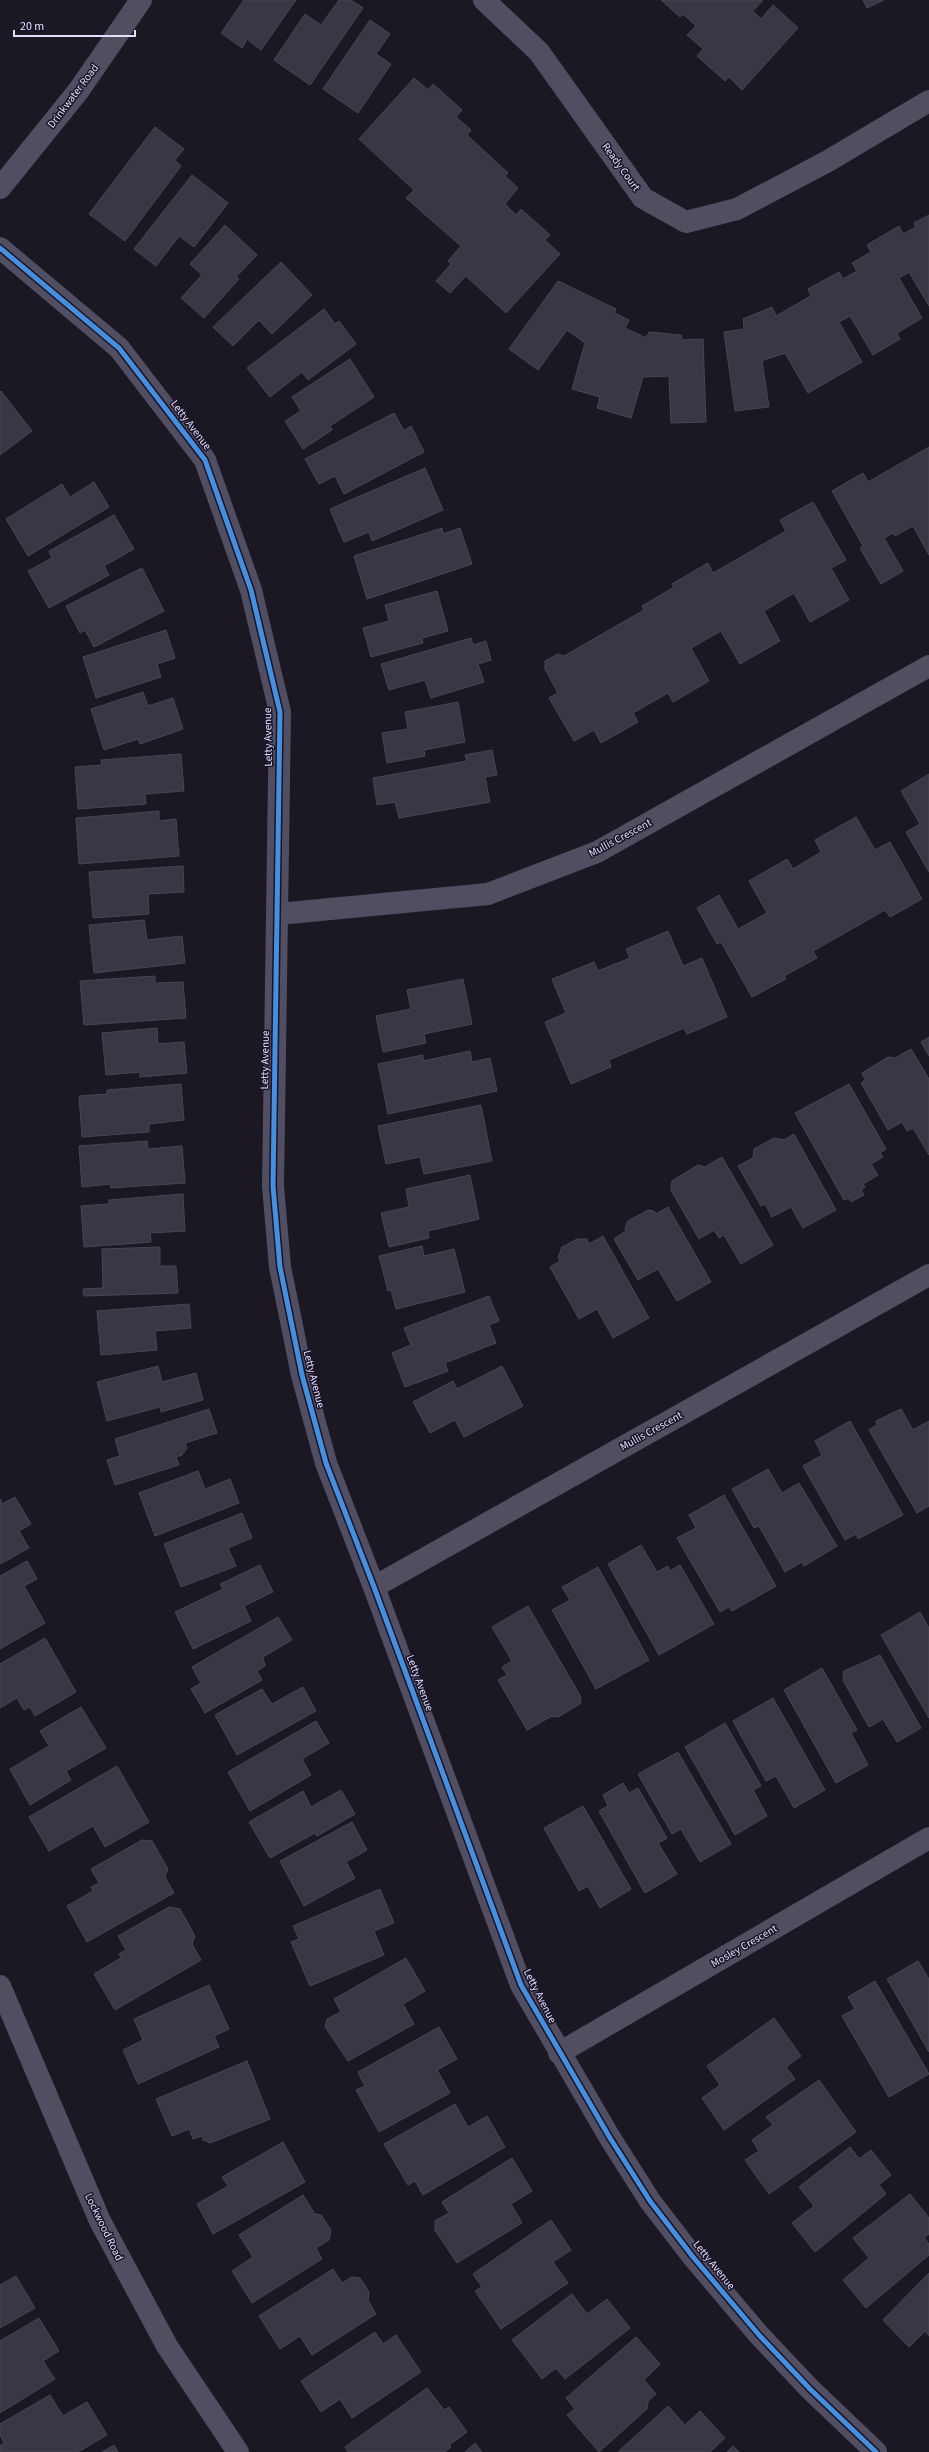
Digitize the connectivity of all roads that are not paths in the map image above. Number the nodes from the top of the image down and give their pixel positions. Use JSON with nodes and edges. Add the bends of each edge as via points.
{"nodes":[{"id":1,"x":141,"y":0,"type":"edge"},
{"id":2,"x":484,"y":0,"type":"edge"},
{"id":3,"x":929,"y":101,"type":"edge"},
{"id":4,"x":0,"y":188,"type":"edge"},
{"id":5,"x":0,"y":248,"type":"edge"},
{"id":6,"x":929,"y":666,"type":"edge"},
{"id":7,"x":278,"y":914,"type":"junction"},
{"id":8,"x":929,"y":1275,"type":"edge"},
{"id":9,"x":374,"y":1586,"type":"junction"},
{"id":10,"x":929,"y":1838,"type":"edge"},
{"id":11,"x":0,"y":1986,"type":"edge"},
{"id":12,"x":559,"y":2053,"type":"junction"},
{"id":13,"x":238,"y":2452,"type":"edge"},
{"id":14,"x":876,"y":2452,"type":"edge"}],
"edges":[{"from":1,"to":4,"type":"street","name":"Drinkwater Road","via":[[79,90]]},
{"from":2,"to":3,"type":"street","name":"Ready Court","via":[[539,52],[644,198],[686,222],[737,209],[828,161]]},
{"from":5,"to":7,"type":"street","name":"Letty Avenue","via":[[119,348],[205,460],[251,590],[280,712]]},
{"from":6,"to":7,"type":"street","name":"Mullis Crescent","via":[[596,852],[496,891],[488,894]]},
{"from":7,"to":9,"type":"street","name":"Letty Avenue","via":[[273,1186],[280,1268],[302,1375],[326,1463]]},
{"from":8,"to":9,"type":"street","name":"Mullis Crescent"},
{"from":9,"to":12,"type":"street","name":"Letty Avenue","via":[[521,1985]]},
{"from":10,"to":12,"type":"street","name":"Mosley Crescent"},
{"from":11,"to":13,"type":"street","name":"Lockwood Road","via":[[100,2221],[167,2346]]},
{"from":12,"to":14,"type":"street","name":"Letty Avenue","via":[[646,2194],[693,2257],[764,2341]]}]}
